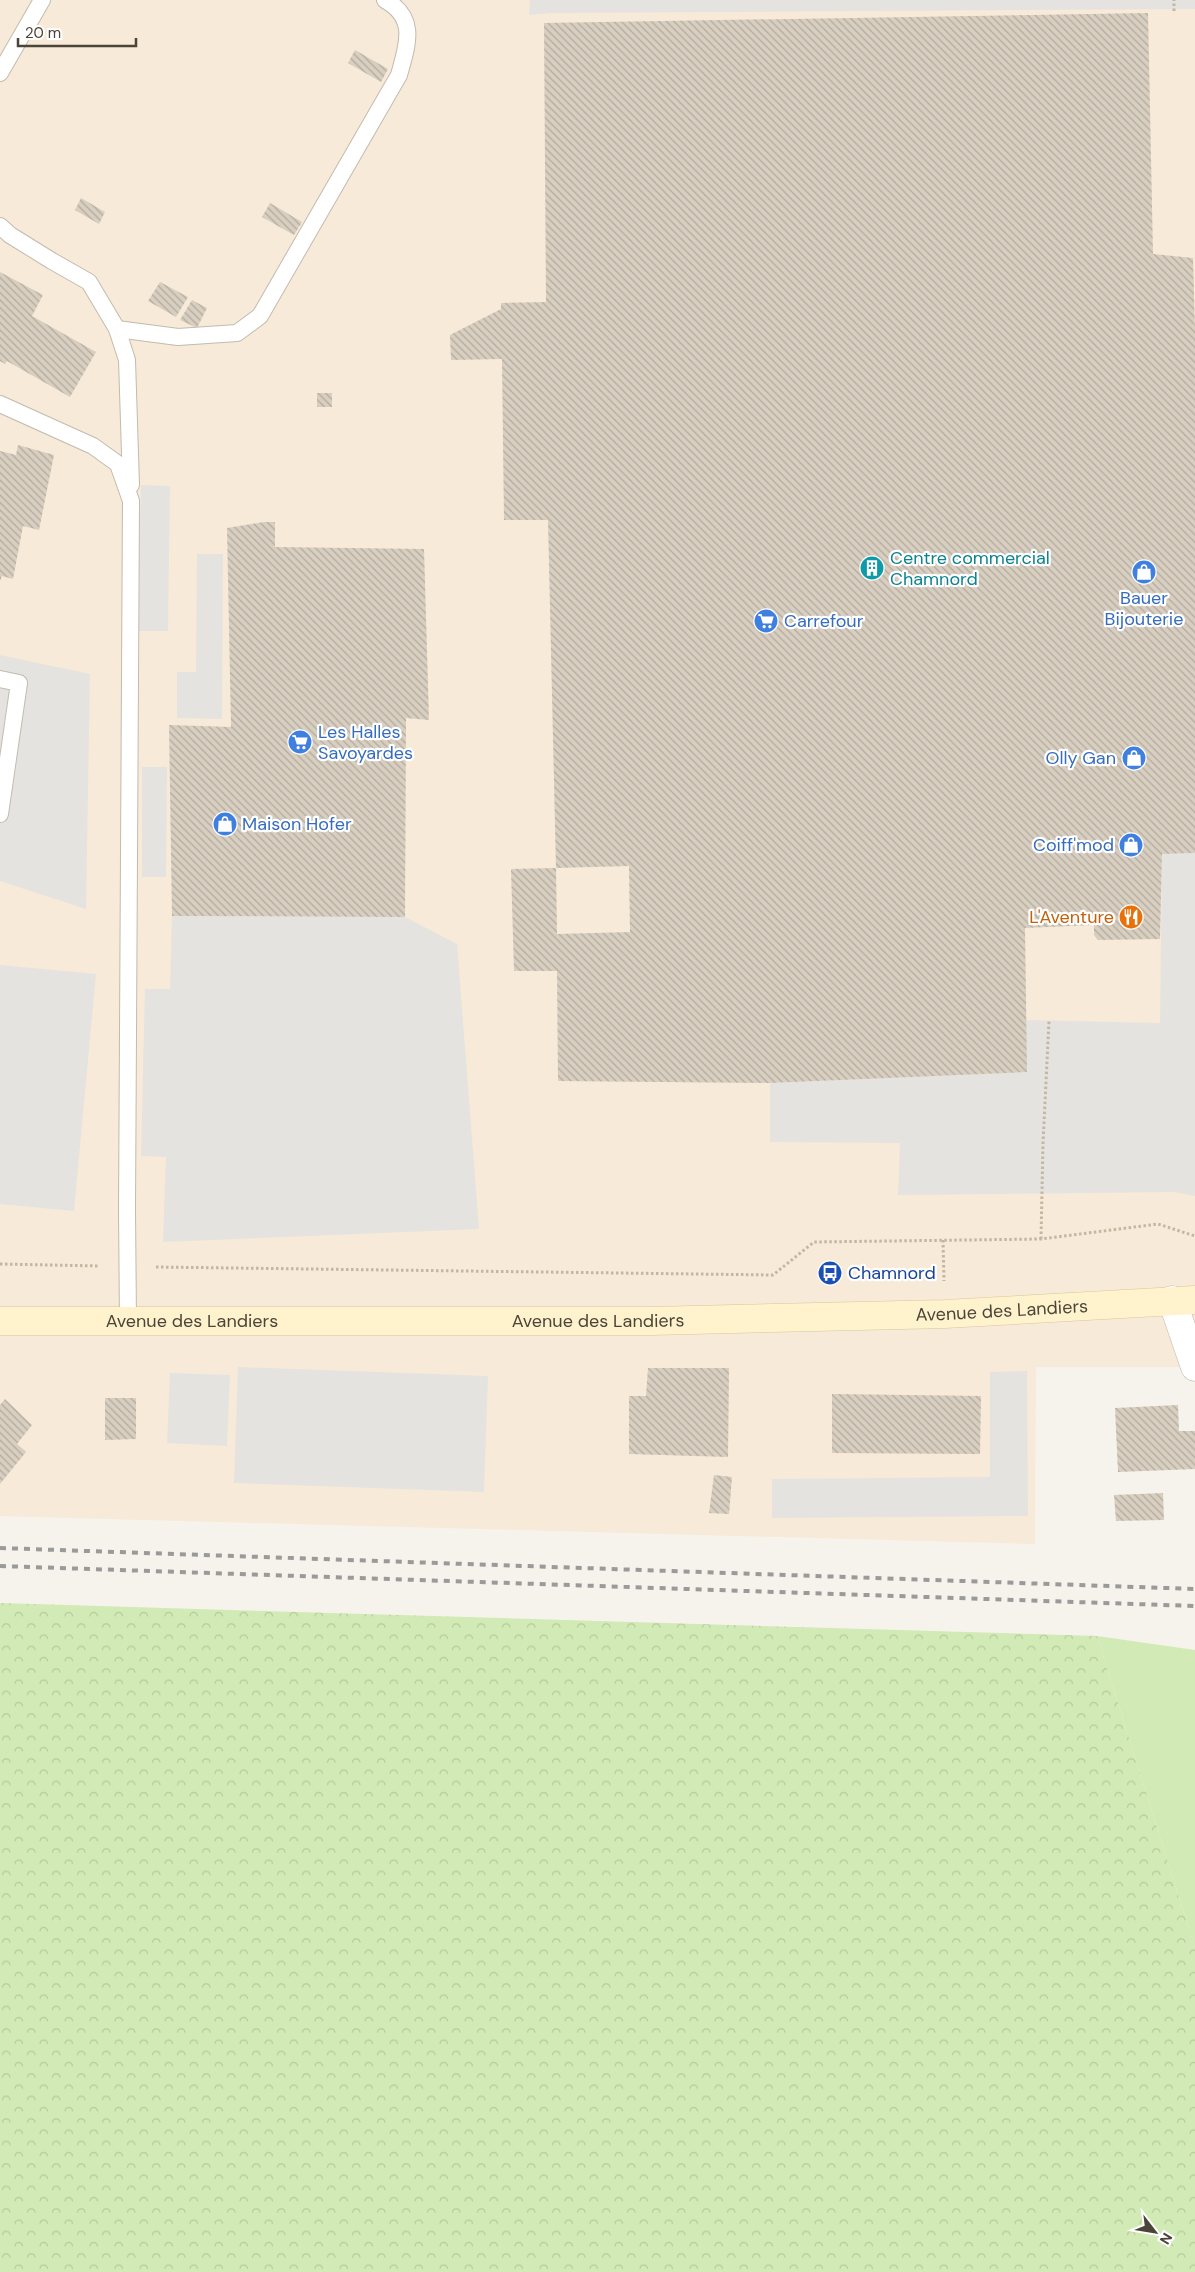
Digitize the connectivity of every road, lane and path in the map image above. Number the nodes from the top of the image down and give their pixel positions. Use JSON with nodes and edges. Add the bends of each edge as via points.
{"nodes":[{"id":1,"x":42,"y":0,"type":"edge"},
{"id":2,"x":385,"y":0,"type":"edge"},
{"id":3,"x":1174,"y":0,"type":"edge"},
{"id":4,"x":1174,"y":11,"type":"dead end"},
{"id":5,"x":0,"y":73,"type":"edge"},
{"id":6,"x":0,"y":226,"type":"edge"},
{"id":7,"x":118,"y":330,"type":"junction"},
{"id":8,"x":0,"y":404,"type":"edge"},
{"id":9,"x":131,"y":502,"type":"junction"},
{"id":10,"x":0,"y":678,"type":"edge"},
{"id":11,"x":0,"y":814,"type":"edge"},
{"id":12,"x":1049,"y":1021,"type":"dead end"},
{"id":13,"x":1195,"y":1236,"type":"edge"},
{"id":14,"x":1041,"y":1239,"type":"junction"},
{"id":15,"x":0,"y":1264,"type":"edge"},
{"id":16,"x":127,"y":1267,"type":"junction"},
{"id":17,"x":1184,"y":1300,"type":"edge"},
{"id":18,"x":0,"y":1321,"type":"edge"},
{"id":19,"x":128,"y":1322,"type":"junction"},
{"id":20,"x":1195,"y":1368,"type":"edge"}],
"edges":[{"from":1,"to":5,"type":"lane"},
{"from":2,"to":7,"type":"lane","via":[[404,17],[409,38],[399,75],[260,316],[237,333],[178,337]]},
{"from":3,"to":4,"type":"path"},
{"from":6,"to":7,"type":"lane","via":[[89,282]]},
{"from":7,"to":9,"type":"lane","via":[[127,360]]},
{"from":8,"to":9,"type":"lane","via":[[93,446],[118,464]]},
{"from":9,"to":16,"type":"lane"},
{"from":10,"to":11,"type":"lane","via":[[19,683]]},
{"from":12,"to":14,"type":"path"},
{"from":13,"to":14,"type":"path","via":[[1158,1224]]},
{"from":14,"to":16,"type":"path","via":[[814,1242],[773,1275]]},
{"from":15,"to":16,"type":"path"},
{"from":16,"to":19,"type":"lane"},
{"from":17,"to":19,"type":"main road","name":"Avenue des Landiers","via":[[944,1314],[681,1320]]},
{"from":17,"to":20,"type":"street"},
{"from":18,"to":19,"type":"main road","name":"Avenue des Landiers"}]}
